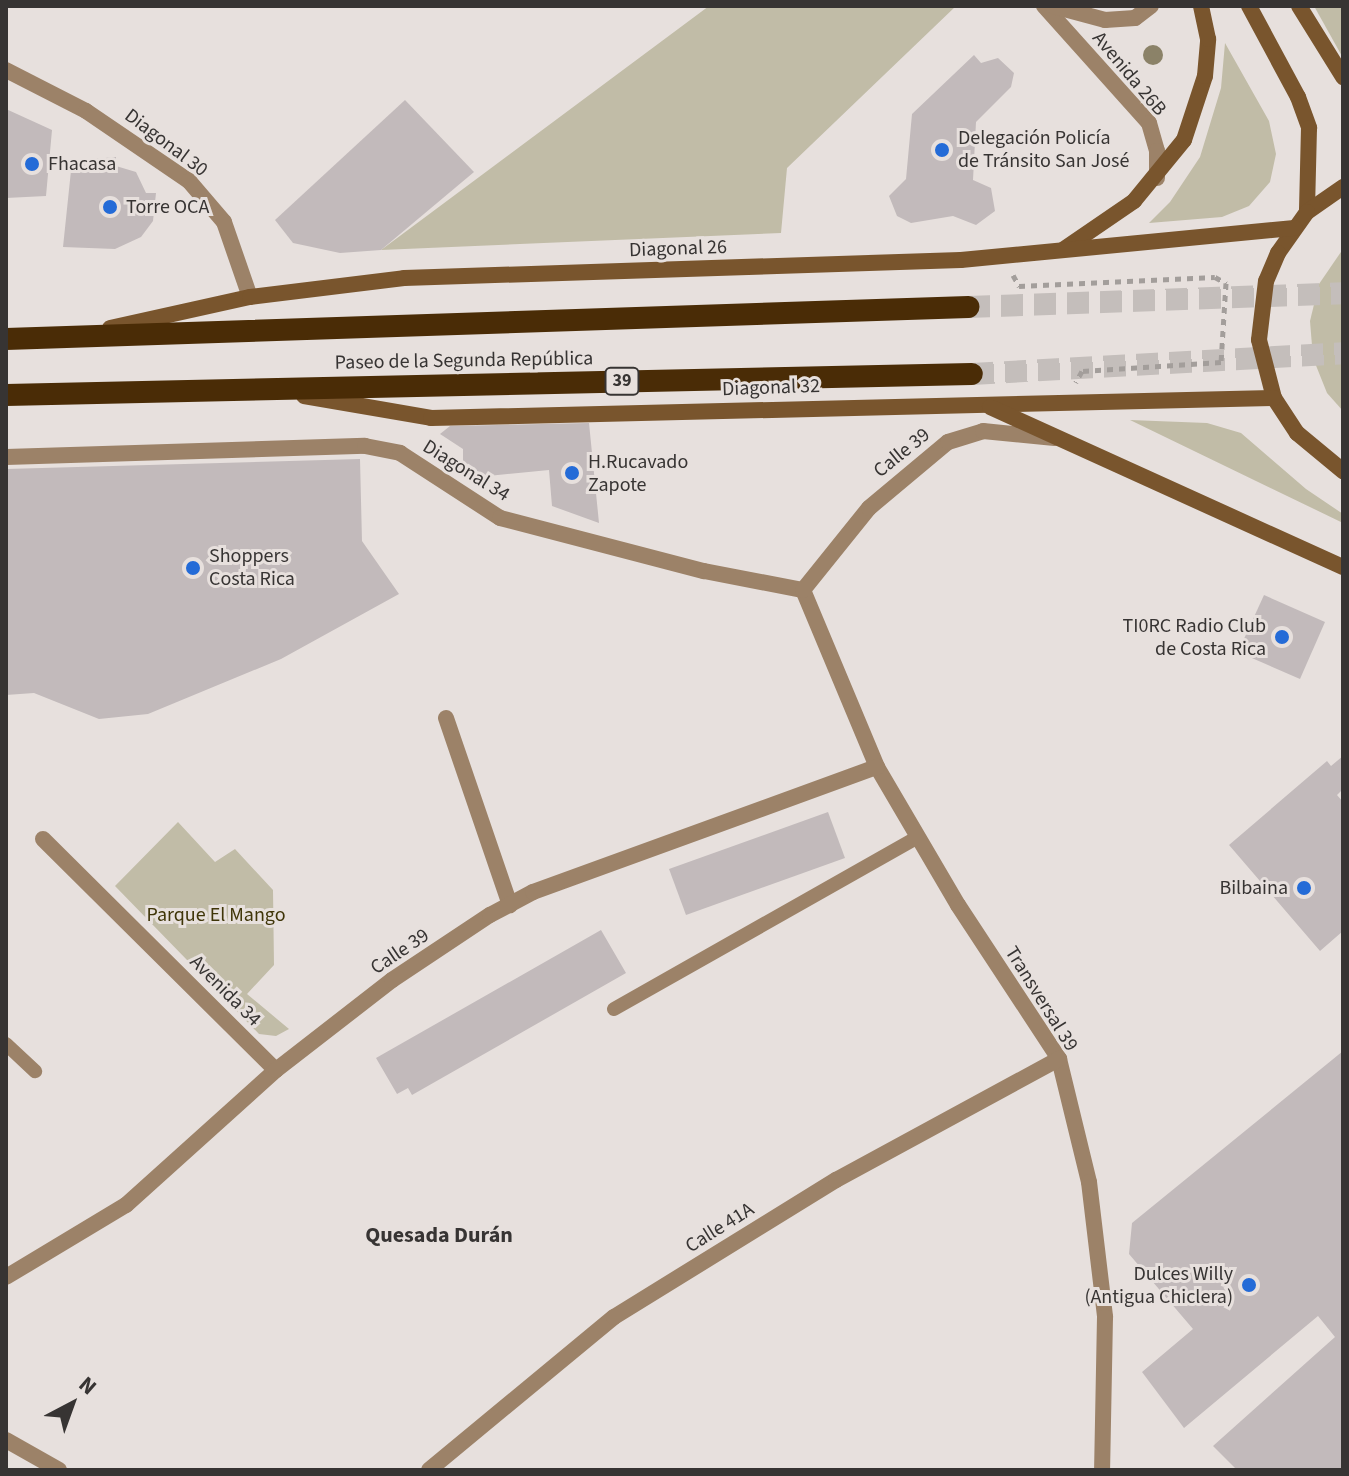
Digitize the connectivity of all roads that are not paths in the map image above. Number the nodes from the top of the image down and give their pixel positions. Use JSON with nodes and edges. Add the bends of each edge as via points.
{"nodes":[{"id":1,"x":1044,"y":6,"type":"edge"},
{"id":2,"x":1053,"y":6,"type":"edge"},
{"id":3,"x":1151,"y":6,"type":"edge"},
{"id":4,"x":1201,"y":6,"type":"edge"},
{"id":5,"x":1249,"y":6,"type":"edge"},
{"id":6,"x":1299,"y":6,"type":"edge"},
{"id":7,"x":6,"y":70,"type":"edge"},
{"id":8,"x":1343,"y":77,"type":"edge"},
{"id":9,"x":1157,"y":178,"type":"junction"},
{"id":10,"x":1343,"y":187,"type":"edge"},
{"id":11,"x":1307,"y":212,"type":"junction"},
{"id":12,"x":1294,"y":228,"type":"junction"},
{"id":13,"x":1061,"y":251,"type":"junction"},
{"id":14,"x":250,"y":297,"type":"junction"},
{"id":15,"x":968,"y":307,"type":"tunnel mouth"},
{"id":16,"x":69,"y":338,"type":"junction"},
{"id":17,"x":6,"y":339,"type":"edge"},
{"id":18,"x":972,"y":374,"type":"tunnel mouth"},
{"id":19,"x":271,"y":390,"type":"junction"},
{"id":20,"x":6,"y":395,"type":"edge"},
{"id":21,"x":1274,"y":398,"type":"junction"},
{"id":22,"x":977,"y":403,"type":"junction"},
{"id":23,"x":1068,"y":439,"type":"junction"},
{"id":24,"x":6,"y":457,"type":"edge"},
{"id":25,"x":1343,"y":471,"type":"edge"},
{"id":26,"x":1343,"y":567,"type":"edge"},
{"id":27,"x":803,"y":590,"type":"junction"},
{"id":28,"x":446,"y":718,"type":"dead end"},
{"id":29,"x":877,"y":767,"type":"junction"},
{"id":30,"x":918,"y":837,"type":"junction"},
{"id":31,"x":43,"y":839,"type":"dead end"},
{"id":32,"x":510,"y":905,"type":"junction"},
{"id":33,"x":614,"y":1009,"type":"dead end"},
{"id":34,"x":6,"y":1044,"type":"edge"},
{"id":35,"x":1059,"y":1059,"type":"junction"},
{"id":36,"x":276,"y":1070,"type":"junction"},
{"id":37,"x":35,"y":1071,"type":"dead end"},
{"id":38,"x":6,"y":1277,"type":"edge"},
{"id":39,"x":6,"y":1440,"type":"edge"},
{"id":40,"x":59,"y":1470,"type":"edge"},
{"id":41,"x":429,"y":1470,"type":"edge"},
{"id":42,"x":1102,"y":1470,"type":"edge"}],
"edges":[{"from":1,"to":9,"type":"street","name":"Avenida 26B","via":[[1149,123]]},
{"from":2,"to":3,"type":"street","via":[[1105,20],[1135,18]]},
{"from":4,"to":9,"type":"main road","via":[[1208,39],[1205,76],[1184,140]]},
{"from":5,"to":11,"type":"main road","via":[[1309,128]]},
{"from":6,"to":8,"type":"main road"},
{"from":7,"to":14,"type":"street","name":"Diagonal 30","via":[[86,111],[189,181],[224,222]]},
{"from":9,"to":13,"type":"main road","via":[[1113,219]]},
{"from":10,"to":11,"type":"main road"},
{"from":11,"to":12,"type":"main road"},
{"from":12,"to":13,"type":"main road","name":"Diagonal 26"},
{"from":12,"to":21,"type":"main road","via":[[1266,281],[1260,310],[1259,340]]},
{"from":13,"to":14,"type":"main road","name":"Diagonal 26","via":[[404,278]]},
{"from":14,"to":16,"type":"main road","name":"Diagonal 26"},
{"from":15,"to":16,"type":"highway","name":"Paseo de la Segunda República"},
{"from":16,"to":17,"type":"highway","name":"Paseo de la Segunda República"},
{"from":18,"to":19,"type":"highway","name":"Paseo de la Segunda República","number":"39"},
{"from":19,"to":20,"type":"highway","name":"Paseo de la Segunda República","number":"39"},
{"from":19,"to":22,"type":"main road","name":"Diagonal 32","via":[[431,418]]},
{"from":21,"to":22,"type":"main road","name":"Diagonal 32"},
{"from":21,"to":25,"type":"main road","via":[[1297,433]]},
{"from":22,"to":23,"type":"main road"},
{"from":23,"to":26,"type":"main road"},
{"from":23,"to":27,"type":"street","name":"Calle 39","via":[[983,431],[948,442],[869,508]]},
{"from":24,"to":27,"type":"street","name":"Diagonal 34","via":[[365,446],[400,453],[500,518],[704,571]]},
{"from":27,"to":29,"type":"street","name":"Transversal 39"},
{"from":28,"to":32,"type":"street"},
{"from":29,"to":30,"type":"street","name":"Transversal 39"},
{"from":29,"to":32,"type":"street","name":"Calle 39"},
{"from":30,"to":33,"type":"lane"},
{"from":30,"to":35,"type":"street","name":"Transversal 39"},
{"from":31,"to":36,"type":"street","name":"Avenida 34"},
{"from":32,"to":36,"type":"street","name":"Calle 39","via":[[392,980]]},
{"from":34,"to":37,"type":"lane"},
{"from":35,"to":41,"type":"street","name":"Calle 41A","via":[[836,1180],[614,1317]]},
{"from":35,"to":42,"type":"street","name":"Transversal 39","via":[[1089,1182],[1105,1317]]},
{"from":36,"to":38,"type":"street","name":"Calle 39","via":[[126,1205]]},
{"from":39,"to":40,"type":"street"}]}
